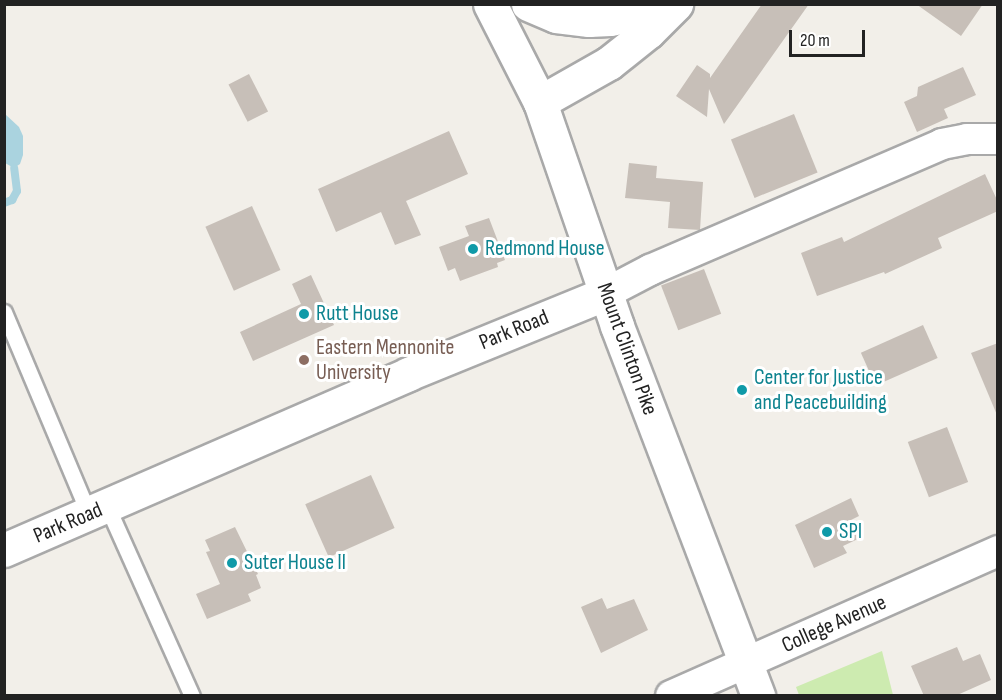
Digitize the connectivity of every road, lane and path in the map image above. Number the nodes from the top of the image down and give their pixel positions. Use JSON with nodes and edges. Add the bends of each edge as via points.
{"nodes":[{"id":1,"x":490,"y":4,"type":"edge"},
{"id":2,"x":528,"y":4,"type":"edge"},
{"id":3,"x":676,"y":5,"type":"edge"},
{"id":4,"x":540,"y":102,"type":"junction"},
{"id":5,"x":994,"y":139,"type":"dead end"},
{"id":6,"x":606,"y":294,"type":"junction"},
{"id":7,"x":4,"y":312,"type":"edge"},
{"id":8,"x":98,"y":510,"type":"junction"},
{"id":9,"x":4,"y":550,"type":"edge"},
{"id":10,"x":998,"y":551,"type":"edge"},
{"id":11,"x":746,"y":663,"type":"junction"},
{"id":12,"x":192,"y":696,"type":"edge"},
{"id":13,"x":670,"y":696,"type":"edge"},
{"id":14,"x":758,"y":696,"type":"edge"}],
"edges":[{"from":1,"to":4,"type":"street","name":"Mount Clinton Pike"},
{"from":2,"to":3,"type":"street","via":[[556,16],[589,20]]},
{"from":3,"to":4,"type":"street","via":[[609,63]]},
{"from":4,"to":6,"type":"street","name":"Mount Clinton Pike"},
{"from":5,"to":6,"type":"street","name":"Park Road","via":[[942,144],[650,270]]},
{"from":6,"to":8,"type":"street","name":"Park Road","via":[[400,378]]},
{"from":6,"to":11,"type":"street","name":"Mount Clinton Pike"},
{"from":7,"to":8,"type":"lane"},
{"from":8,"to":9,"type":"street","name":"Park Road"},
{"from":8,"to":12,"type":"lane"},
{"from":10,"to":11,"type":"street","name":"College Avenue"},
{"from":11,"to":13,"type":"street","name":"College Avenue"},
{"from":11,"to":14,"type":"street","name":"Mount Clinton Pike"}]}
